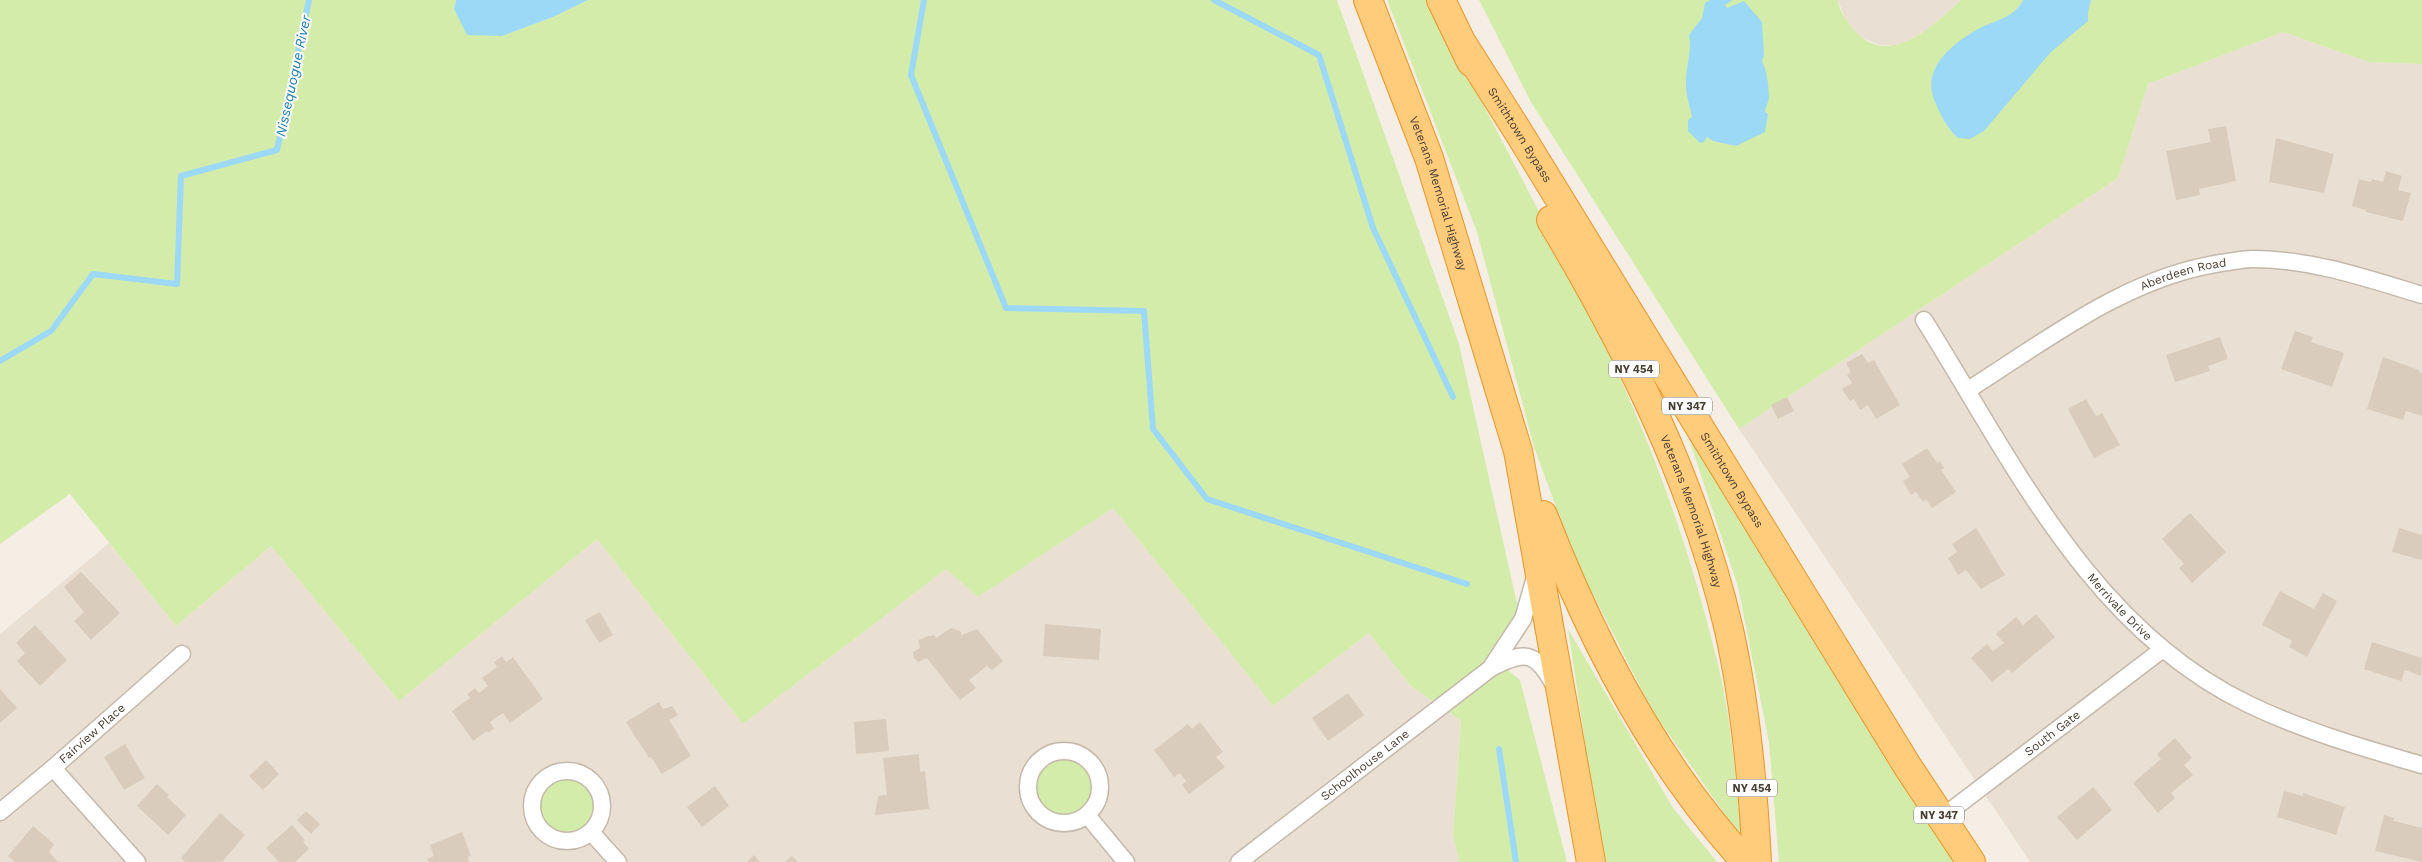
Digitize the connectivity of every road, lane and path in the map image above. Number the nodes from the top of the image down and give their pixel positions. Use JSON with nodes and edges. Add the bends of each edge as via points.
{"nodes":[{"id":1,"x":1368,"y":0,"type":"edge"},
{"id":2,"x":1441,"y":0,"type":"edge"},
{"id":3,"x":1464,"y":46,"type":"junction"},
{"id":4,"x":2422,"y":295,"type":"edge"},
{"id":5,"x":1924,"y":320,"type":"dead end"},
{"id":6,"x":1968,"y":390,"type":"junction"},
{"id":7,"x":1518,"y":451,"type":"junction"},
{"id":8,"x":1539,"y":566,"type":"junction"},
{"id":9,"x":2163,"y":649,"type":"junction"},
{"id":10,"x":182,"y":654,"type":"dead end"},
{"id":11,"x":1491,"y":668,"type":"junction"},
{"id":12,"x":1565,"y":704,"type":"junction"},
{"id":13,"x":2422,"y":765,"type":"edge"},
{"id":14,"x":53,"y":768,"type":"junction"},
{"id":15,"x":0,"y":812,"type":"edge"},
{"id":16,"x":1087,"y":815,"type":"junction"},
{"id":17,"x":1941,"y":818,"type":"junction"},
{"id":18,"x":591,"y":832,"type":"junction"},
{"id":19,"x":137,"y":862,"type":"edge"},
{"id":20,"x":618,"y":862,"type":"edge"},
{"id":21,"x":1126,"y":862,"type":"edge"},
{"id":22,"x":1239,"y":862,"type":"edge"},
{"id":23,"x":1591,"y":862,"type":"edge"},
{"id":24,"x":1746,"y":862,"type":"edge"},
{"id":25,"x":1756,"y":862,"type":"edge"},
{"id":26,"x":1971,"y":862,"type":"edge"}],
"edges":[{"from":1,"to":7,"type":"highway","name":"Veterans Memorial Highway","via":[[1429,158]]},
{"from":2,"to":3,"type":"highway","name":"Veterans Memorial Highway","number":"NY 347"},
{"from":3,"to":17,"type":"highway","name":"Smithtown Bypass","number":"NY 347"},
{"from":3,"to":25,"type":"highway","name":"Veterans Memorial Highway","number":"NY 454","via":[[1506,143],[1606,315],[1638,377],[1688,495],[1734,654],[1749,756]]},
{"from":4,"to":6,"type":"street","name":"Aberdeen Road","via":[[2310,263],[2250,259],[2198,267],[2139,287],[2093,311]]},
{"from":5,"to":6,"type":"street","name":"Merrivale Drive"},
{"from":6,"to":9,"type":"street","name":"Merrivale Drive","via":[[2047,518],[2081,565],[2109,599]]},
{"from":7,"to":8,"type":"highway","name":"Veterans Memorial Highway"},
{"from":7,"to":24,"type":"highway","via":[[1559,556],[1615,673],[1672,766],[1715,826]]},
{"from":8,"to":11,"type":"street","name":"Schoolhouse Lane","via":[[1523,619]]},
{"from":8,"to":12,"type":"highway","name":"Veterans Memorial Highway"},
{"from":9,"to":13,"type":"street","name":"Merrivale Drive","via":[[2202,678],[2246,703],[2308,730]]},
{"from":9,"to":17,"type":"street","name":"South Gate"},
{"from":10,"to":14,"type":"street","name":"Fairview Place"},
{"from":11,"to":12,"type":"street","name":"Schoolhouse Lane","via":[[1519,655],[1533,658],[1551,678]]},
{"from":11,"to":22,"type":"street","name":"Schoolhouse Lane"},
{"from":12,"to":23,"type":"highway","name":"Veterans Memorial Highway"},
{"from":14,"to":15,"type":"street","name":"Fairview Place"},
{"from":14,"to":19,"type":"street"},
{"from":16,"to":16,"type":"street","via":[[1094,807],[1099,790],[1097,773],[1090,763],[1070,752],[1048,755],[1038,762],[1028,784],[1029,796],[1042,816],[1064,823]]},
{"from":16,"to":21,"type":"street"},
{"from":17,"to":26,"type":"highway","name":"Smithtown Bypass","number":"NY 347"},
{"from":18,"to":18,"type":"street","via":[[602,812],[599,790],[592,781],[584,774],[568,770],[542,780],[532,802],[532,814],[537,825],[557,840],[569,841]]},
{"from":18,"to":20,"type":"street"}]}
